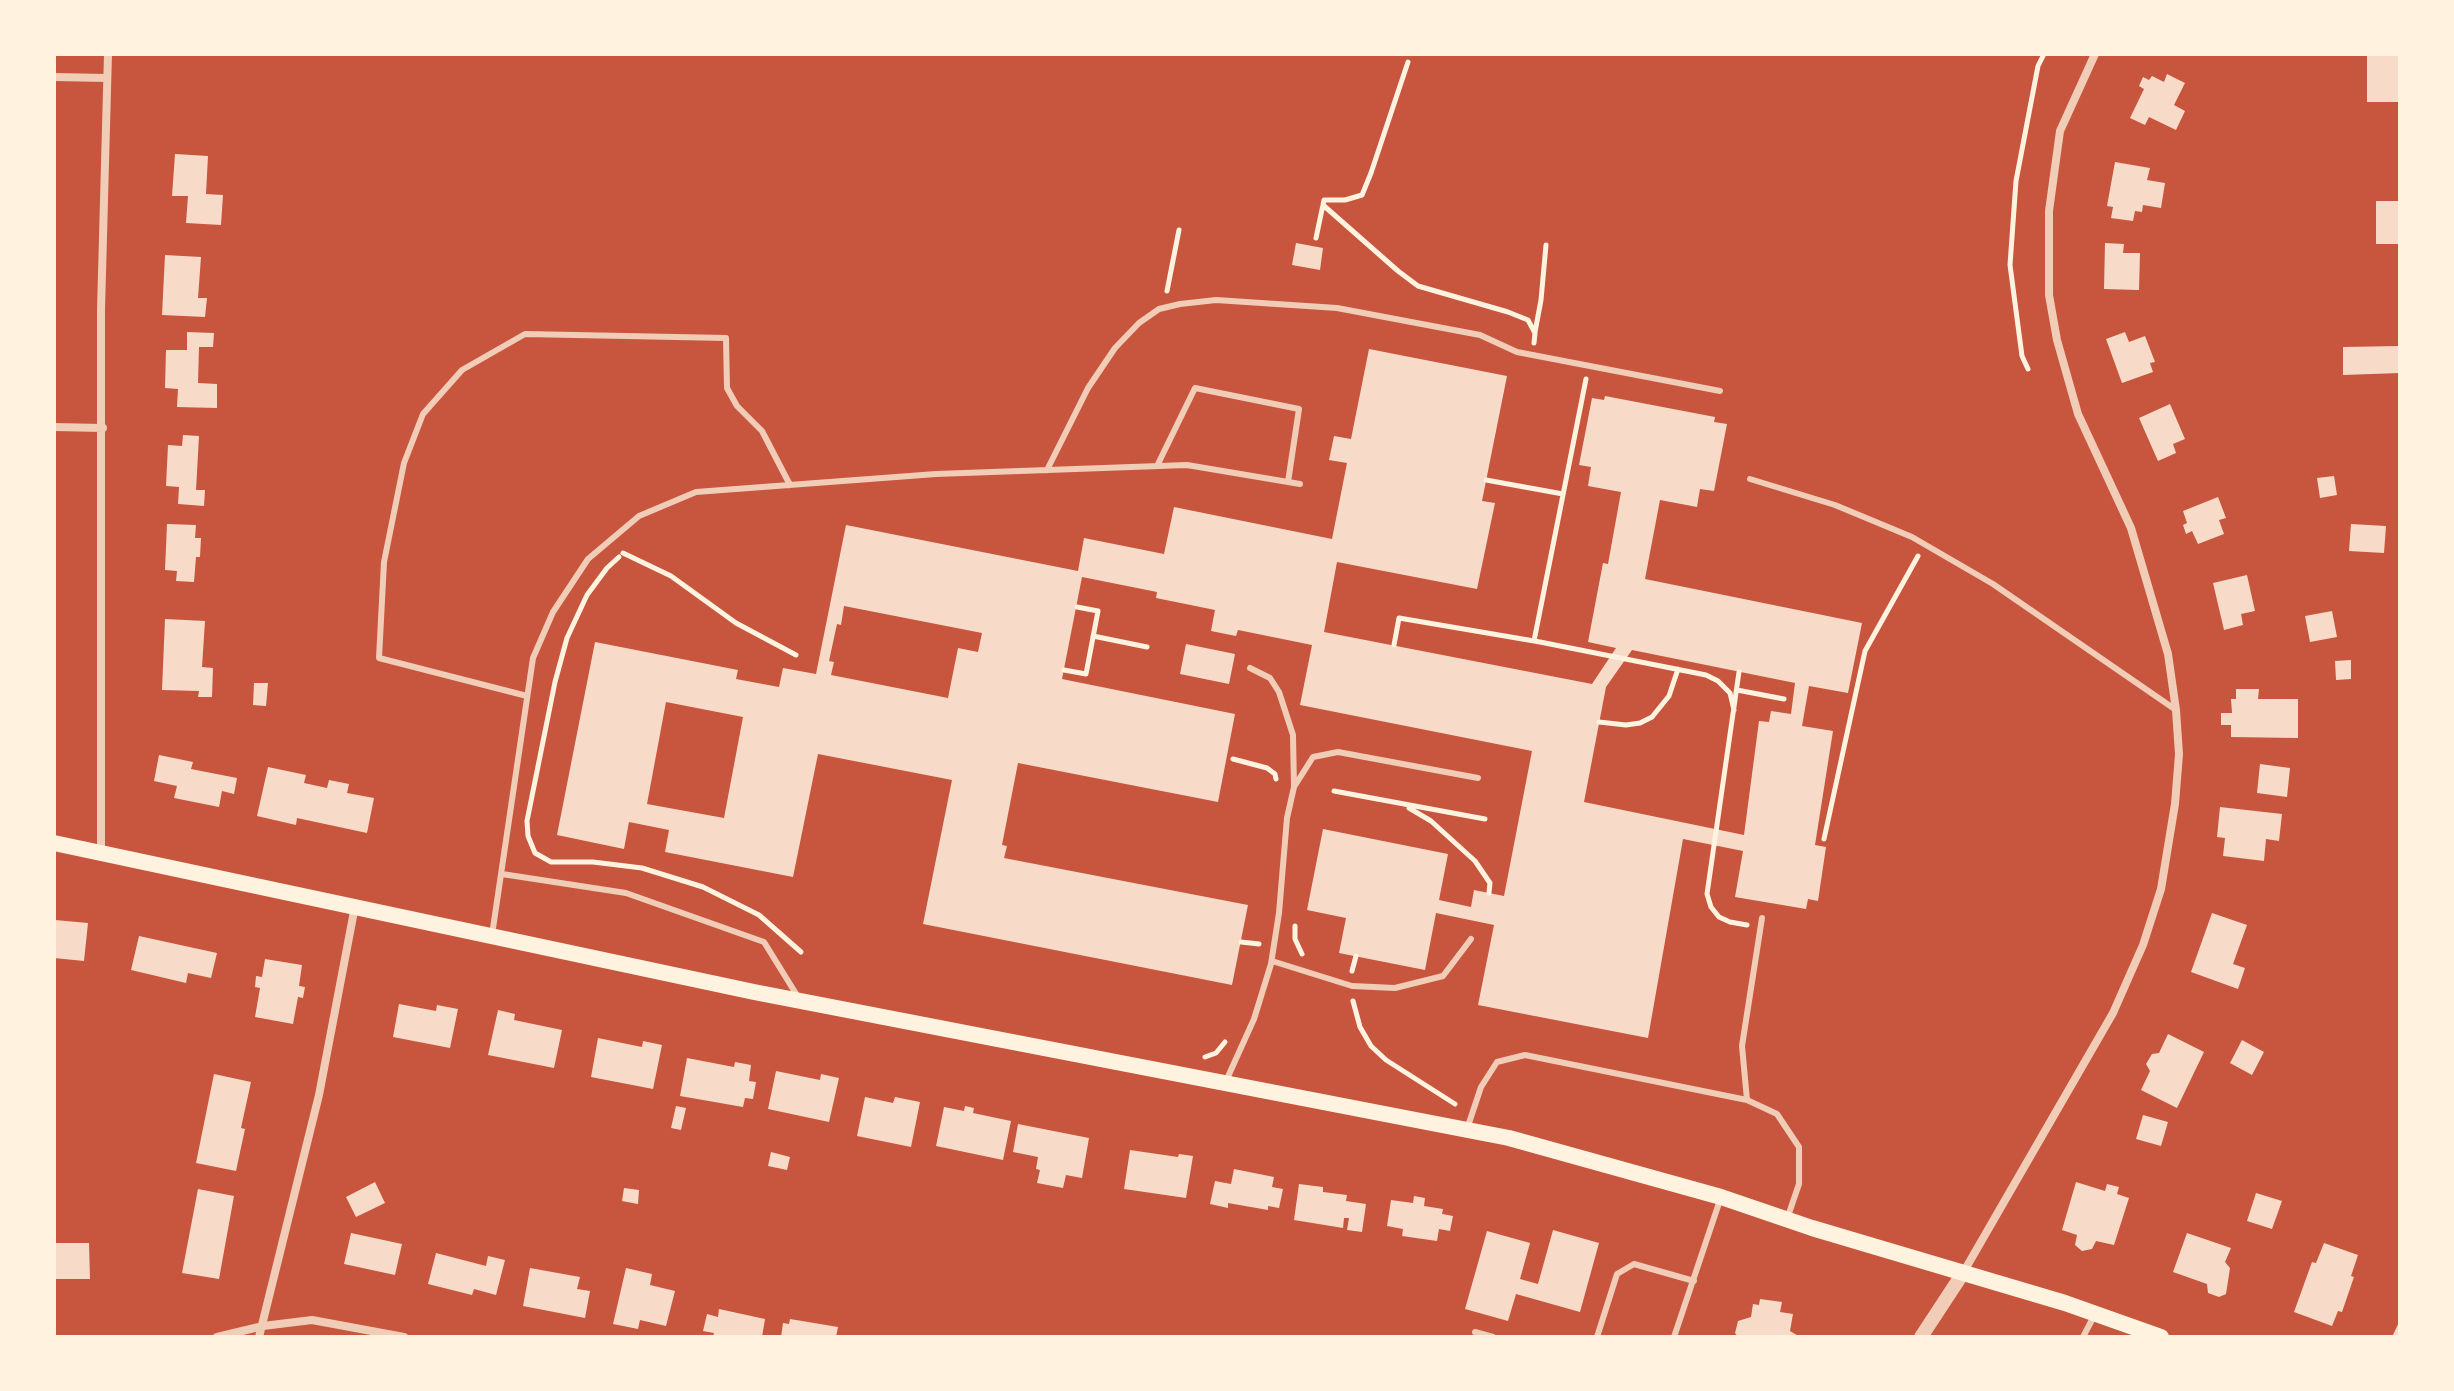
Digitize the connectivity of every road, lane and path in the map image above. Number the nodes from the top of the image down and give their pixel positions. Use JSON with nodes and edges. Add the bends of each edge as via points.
{"nodes":[{"id":1,"x":108,"y":54,"type":"edge"},
{"id":2,"x":2044,"y":54,"type":"edge"},
{"id":3,"x":2095,"y":54,"type":"edge"},
{"id":4,"x":1408,"y":62,"type":"dead end"},
{"id":5,"x":54,"y":77,"type":"edge"},
{"id":6,"x":107,"y":78,"type":"junction"},
{"id":7,"x":1323,"y":205,"type":"junction"},
{"id":8,"x":1179,"y":230,"type":"dead end"},
{"id":9,"x":1316,"y":238,"type":"dead end"},
{"id":10,"x":1546,"y":245,"type":"dead end"},
{"id":11,"x":1169,"y":283,"type":"dead end"},
{"id":12,"x":1535,"y":333,"type":"junction"},
{"id":13,"x":1533,"y":356,"type":"junction"},
{"id":14,"x":1588,"y":366,"type":"junction"},
{"id":15,"x":2028,"y":369,"type":"dead end"},
{"id":16,"x":1720,"y":391,"type":"dead end"},
{"id":17,"x":54,"y":427,"type":"edge"},
{"id":18,"x":103,"y":428,"type":"junction"},
{"id":19,"x":1157,"y":466,"type":"junction"},
{"id":20,"x":1047,"y":470,"type":"junction"},
{"id":21,"x":1750,"y":479,"type":"dead end"},
{"id":22,"x":1486,"y":480,"type":"dead end"},
{"id":23,"x":1288,"y":482,"type":"junction"},
{"id":24,"x":1300,"y":484,"type":"dead end"},
{"id":25,"x":790,"y":485,"type":"junction"},
{"id":26,"x":1563,"y":494,"type":"junction"},
{"id":27,"x":634,"y":543,"type":"dead end"},
{"id":28,"x":1925,"y":544,"type":"junction"},
{"id":29,"x":623,"y":553,"type":"junction"},
{"id":30,"x":1077,"y":607,"type":"dead end"},
{"id":31,"x":1093,"y":636,"type":"junction"},
{"id":32,"x":1534,"y":641,"type":"junction"},
{"id":33,"x":1394,"y":645,"type":"dead end"},
{"id":34,"x":1147,"y":647,"type":"dead end"},
{"id":35,"x":796,"y":655,"type":"dead end"},
{"id":36,"x":1250,"y":668,"type":"dead end"},
{"id":37,"x":1678,"y":669,"type":"junction"},
{"id":38,"x":1064,"y":670,"type":"dead end"},
{"id":39,"x":1739,"y":672,"type":"dead end"},
{"id":40,"x":1737,"y":690,"type":"junction"},
{"id":41,"x":527,"y":696,"type":"junction"},
{"id":42,"x":1784,"y":699,"type":"dead end"},
{"id":43,"x":1734,"y":710,"type":"junction"},
{"id":44,"x":2176,"y":710,"type":"junction"},
{"id":45,"x":1599,"y":722,"type":"dead end"},
{"id":46,"x":1233,"y":759,"type":"dead end"},
{"id":47,"x":1478,"y":778,"type":"dead end"},
{"id":48,"x":1278,"y":785,"type":"dead end"},
{"id":49,"x":1294,"y":787,"type":"junction"},
{"id":50,"x":1334,"y":791,"type":"dead end"},
{"id":51,"x":1392,"y":802,"type":"junction"},
{"id":52,"x":1485,"y":819,"type":"dead end"},
{"id":53,"x":1824,"y":839,"type":"dead end"},
{"id":54,"x":54,"y":843,"type":"edge"},
{"id":55,"x":101,"y":853,"type":"junction"},
{"id":56,"x":502,"y":874,"type":"junction"},
{"id":57,"x":1489,"y":893,"type":"dead end"},
{"id":58,"x":355,"y":906,"type":"junction"},
{"id":59,"x":1762,"y":918,"type":"dead end"},
{"id":60,"x":1295,"y":925,"type":"dead end"},
{"id":61,"x":1760,"y":927,"type":"junction"},
{"id":62,"x":1261,"y":931,"type":"dead end"},
{"id":63,"x":492,"y":936,"type":"junction"},
{"id":64,"x":1471,"y":939,"type":"dead end"},
{"id":65,"x":1241,"y":942,"type":"dead end"},
{"id":66,"x":1259,"y":944,"type":"junction"},
{"id":67,"x":801,"y":952,"type":"dead end"},
{"id":68,"x":1256,"y":956,"type":"dead end"},
{"id":69,"x":1272,"y":961,"type":"junction"},
{"id":70,"x":1311,"y":961,"type":"dead end"},
{"id":71,"x":1341,"y":970,"type":"dead end"},
{"id":72,"x":1351,"y":973,"type":"dead end"},
{"id":73,"x":1343,"y":994,"type":"dead end"},
{"id":74,"x":800,"y":1001,"type":"junction"},
{"id":75,"x":1229,"y":1034,"type":"dead end"},
{"id":76,"x":1192,"y":1057,"type":"dead end"},
{"id":77,"x":1225,"y":1084,"type":"junction"},
{"id":78,"x":1747,"y":1100,"type":"junction"},
{"id":79,"x":1455,"y":1104,"type":"dead end"},
{"id":80,"x":1467,"y":1130,"type":"junction"},
{"id":81,"x":1721,"y":1197,"type":"junction"},
{"id":82,"x":1787,"y":1219,"type":"junction"},
{"id":83,"x":1963,"y":1273,"type":"junction"},
{"id":84,"x":1694,"y":1281,"type":"junction"},
{"id":85,"x":2095,"y":1314,"type":"junction"},
{"id":86,"x":263,"y":1326,"type":"junction"},
{"id":87,"x":1475,"y":1332,"type":"dead end"},
{"id":88,"x":217,"y":1337,"type":"edge"},
{"id":89,"x":259,"y":1337,"type":"edge"},
{"id":90,"x":404,"y":1337,"type":"edge"},
{"id":91,"x":1493,"y":1337,"type":"edge"},
{"id":92,"x":1597,"y":1337,"type":"edge"},
{"id":93,"x":1674,"y":1337,"type":"edge"},
{"id":94,"x":1921,"y":1337,"type":"edge"},
{"id":95,"x":2083,"y":1337,"type":"edge"},
{"id":96,"x":2161,"y":1337,"type":"edge"}],
"edges":[{"from":1,"to":6,"type":"street"},
{"from":2,"to":15,"type":"path","via":[[2016,181],[2010,265]]},
{"from":3,"to":44,"type":"street","via":[[2060,131],[2049,211],[2049,295],[2078,414],[2142,560],[2168,654]]},
{"from":4,"to":7,"type":"path","via":[[1362,195],[1324,200]]},
{"from":5,"to":6,"type":"street"},
{"from":6,"to":18,"type":"street"},
{"from":7,"to":9,"type":"path"},
{"from":7,"to":12,"type":"path","via":[[1418,286],[1528,320]]},
{"from":8,"to":11,"type":"path"},
{"from":10,"to":12,"type":"path"},
{"from":12,"to":13,"type":"path"},
{"from":13,"to":14,"type":"lane"},
{"from":13,"to":20,"type":"lane","via":[[1480,335],[1337,308],[1216,300],[1180,304],[1159,309],[1115,348],[1088,388]]},
{"from":14,"to":16,"type":"lane"},
{"from":14,"to":26,"type":"path"},
{"from":17,"to":18,"type":"street"},
{"from":18,"to":55,"type":"street"},
{"from":19,"to":20,"type":"lane"},
{"from":19,"to":23,"type":"lane","via":[[1187,465]]},
{"from":19,"to":23,"type":"lane","via":[[1195,388],[1299,409]]},
{"from":20,"to":25,"type":"lane"},
{"from":21,"to":28,"type":"lane","via":[[1835,505]]},
{"from":22,"to":26,"type":"path"},
{"from":23,"to":24,"type":"lane"},
{"from":25,"to":41,"type":"lane","via":[[696,492],[639,516],[588,559],[553,612],[533,658]]},
{"from":25,"to":41,"type":"lane","via":[[762,431],[727,388],[726,338],[525,334],[462,370],[423,414],[404,463],[384,562],[379,658]]},
{"from":26,"to":32,"type":"path"},
{"from":27,"to":29,"type":"path"},
{"from":28,"to":44,"type":"lane","via":[[1993,584]]},
{"from":28,"to":53,"type":"path","via":[[1865,651]]},
{"from":29,"to":35,"type":"path","via":[[671,576],[736,623]]},
{"from":29,"to":67,"type":"path","via":[[587,595],[567,638],[527,821],[535,853],[551,862],[642,868],[703,887],[759,915]]},
{"from":30,"to":31,"type":"path","via":[[1098,611]]},
{"from":31,"to":34,"type":"path"},
{"from":31,"to":38,"type":"path","via":[[1086,674]]},
{"from":32,"to":33,"type":"path","via":[[1399,618]]},
{"from":32,"to":37,"type":"path"},
{"from":36,"to":49,"type":"lane","via":[[1270,678],[1279,692],[1293,735]]},
{"from":37,"to":43,"type":"path","via":[[1718,681],[1730,693]]},
{"from":37,"to":45,"type":"path","via":[[1669,696],[1652,717],[1626,725]]},
{"from":39,"to":40,"type":"path"},
{"from":40,"to":42,"type":"path"},
{"from":40,"to":43,"type":"path"},
{"from":41,"to":56,"type":"lane"},
{"from":43,"to":61,"type":"path","via":[[1707,894],[1719,917]]},
{"from":44,"to":83,"type":"street","via":[[2175,804],[2161,889],[2143,945],[2113,1013]]},
{"from":46,"to":48,"type":"path","via":[[1267,768]]},
{"from":47,"to":49,"type":"lane","via":[[1338,752],[1313,757]]},
{"from":49,"to":69,"type":"lane"},
{"from":50,"to":51,"type":"path"},
{"from":51,"to":52,"type":"path"},
{"from":51,"to":57,"type":"path","via":[[1414,810],[1454,840],[1486,875]]},
{"from":54,"to":55,"type":"main road"},
{"from":55,"to":58,"type":"main road"},
{"from":56,"to":63,"type":"lane"},
{"from":56,"to":74,"type":"lane","via":[[626,893],[764,942]]},
{"from":58,"to":63,"type":"main road"},
{"from":58,"to":86,"type":"street","via":[[319,1095]]},
{"from":59,"to":61,"type":"lane"},
{"from":60,"to":70,"type":"path","via":[[1300,953]]},
{"from":61,"to":78,"type":"lane","via":[[1742,1046]]},
{"from":62,"to":66,"type":"path"},
{"from":63,"to":74,"type":"main road"},
{"from":64,"to":69,"type":"lane","via":[[1443,976],[1395,988],[1352,986]]},
{"from":65,"to":66,"type":"path"},
{"from":66,"to":68,"type":"path"},
{"from":69,"to":77,"type":"lane"},
{"from":71,"to":72,"type":"path"},
{"from":73,"to":79,"type":"path","via":[[1353,997],[1371,1046]]},
{"from":74,"to":77,"type":"main road"},
{"from":75,"to":76,"type":"path","via":[[1216,1053]]},
{"from":77,"to":80,"type":"main road"},
{"from":78,"to":80,"type":"lane","via":[[1525,1055],[1497,1062],[1481,1087]]},
{"from":78,"to":82,"type":"lane","via":[[1777,1114],[1799,1147],[1799,1184]]},
{"from":80,"to":81,"type":"main road"},
{"from":81,"to":82,"type":"main road"},
{"from":81,"to":84,"type":"lane"},
{"from":82,"to":83,"type":"main road"},
{"from":83,"to":85,"type":"main road"},
{"from":83,"to":94,"type":"street"},
{"from":84,"to":92,"type":"lane","via":[[1634,1264],[1617,1274]]},
{"from":84,"to":93,"type":"lane"},
{"from":85,"to":95,"type":"lane"},
{"from":85,"to":96,"type":"main road"},
{"from":86,"to":88,"type":"street"},
{"from":86,"to":89,"type":"street"},
{"from":86,"to":90,"type":"street","via":[[312,1320]]},
{"from":87,"to":91,"type":"lane"}]}
